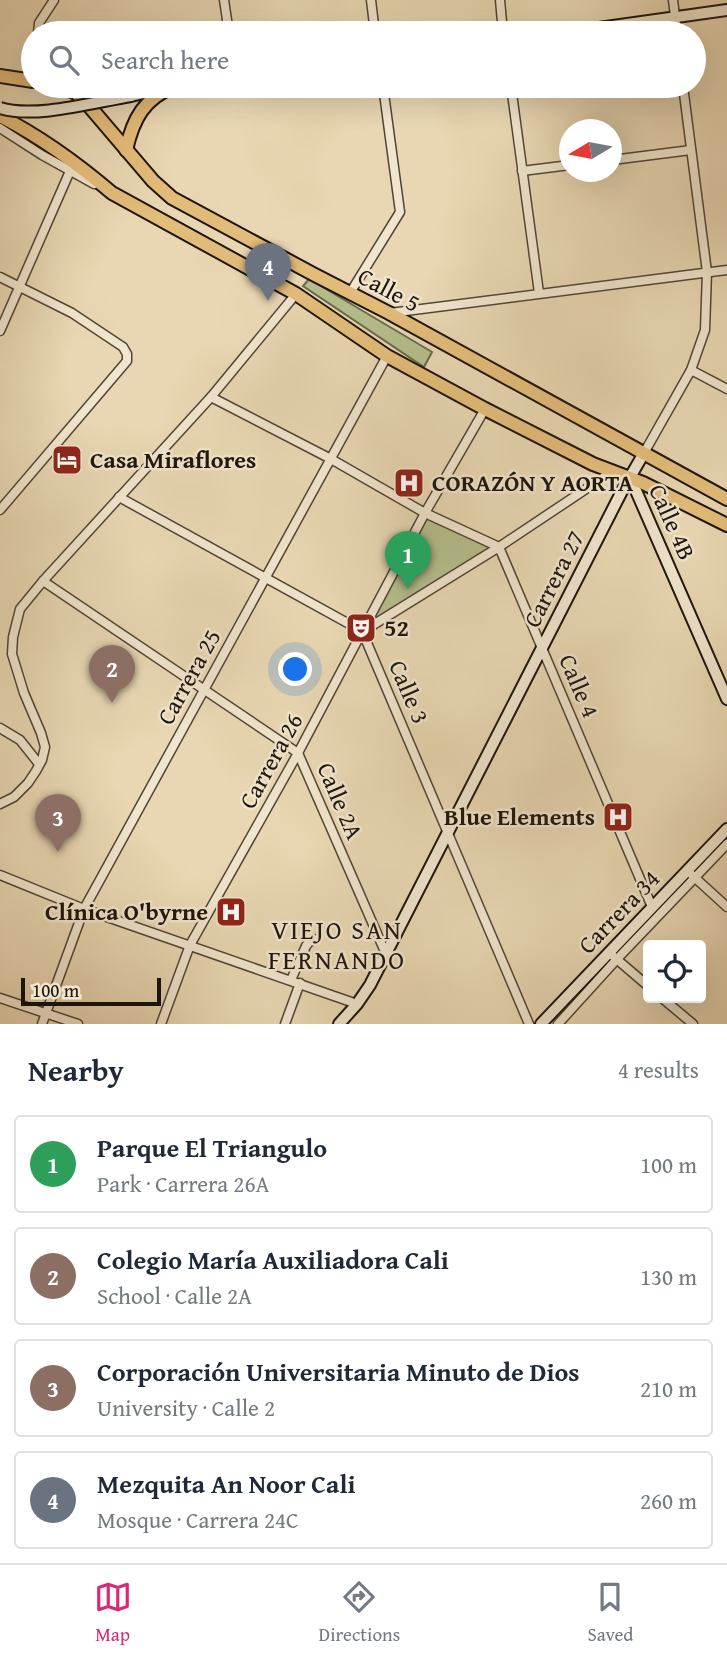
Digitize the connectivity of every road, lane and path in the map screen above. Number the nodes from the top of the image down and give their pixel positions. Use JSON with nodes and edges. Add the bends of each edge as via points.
{"nodes":[{"id":1,"x":54,"y":0,"type":"edge"},
{"id":2,"x":224,"y":0,"type":"edge"},
{"id":3,"x":371,"y":0,"type":"edge"},
{"id":4,"x":500,"y":0,"type":"edge"},
{"id":5,"x":673,"y":0,"type":"edge"},
{"id":6,"x":727,"y":10,"type":"edge"},
{"id":7,"x":675,"y":18,"type":"junction"},
{"id":8,"x":40,"y":21,"type":"edge"},
{"id":9,"x":227,"y":21,"type":"edge"},
{"id":10,"x":374,"y":21,"type":"edge"},
{"id":11,"x":502,"y":21,"type":"edge"},
{"id":12,"x":653,"y":21,"type":"edge"},
{"id":13,"x":675,"y":21,"type":"edge"},
{"id":14,"x":0,"y":76,"type":"edge"},
{"id":15,"x":21,"y":79,"type":"edge"},
{"id":16,"x":82,"y":98,"type":"edge"},
{"id":17,"x":120,"y":98,"type":"edge"},
{"id":18,"x":153,"y":98,"type":"edge"},
{"id":19,"x":385,"y":98,"type":"edge"},
{"id":20,"x":513,"y":98,"type":"edge"},
{"id":21,"x":684,"y":98,"type":"edge"},
{"id":22,"x":0,"y":108,"type":"edge"},
{"id":23,"x":0,"y":116,"type":"edge"},
{"id":24,"x":0,"y":128,"type":"edge"},
{"id":25,"x":126,"y":150,"type":"junction"},
{"id":26,"x":691,"y":150,"type":"junction"},
{"id":27,"x":622,"y":159,"type":"edge"},
{"id":28,"x":559,"y":166,"type":"edge"},
{"id":29,"x":70,"y":171,"type":"junction"},
{"id":30,"x":522,"y":171,"type":"junction"},
{"id":31,"x":112,"y":193,"type":"junction"},
{"id":32,"x":727,"y":270,"type":"edge"},
{"id":33,"x":707,"y":272,"type":"junction"},
{"id":34,"x":0,"y":277,"type":"edge"},
{"id":35,"x":20,"y":288,"type":"junction"},
{"id":36,"x":351,"y":293,"type":"junction"},
{"id":37,"x":539,"y":293,"type":"junction"},
{"id":38,"x":296,"y":295,"type":"junction"},
{"id":39,"x":389,"y":313,"type":"junction"},
{"id":40,"x":0,"y":331,"type":"edge"},
{"id":41,"x":387,"y":356,"type":"junction"},
{"id":42,"x":691,"y":370,"type":"junction"},
{"id":43,"x":727,"y":389,"type":"edge"},
{"id":44,"x":211,"y":397,"type":"junction"},
{"id":45,"x":485,"y":409,"type":"junction"},
{"id":46,"x":643,"y":453,"type":"junction"},
{"id":47,"x":331,"y":459,"type":"junction"},
{"id":48,"x":613,"y":471,"type":"junction"},
{"id":49,"x":630,"y":477,"type":"junction"},
{"id":50,"x":119,"y":497,"type":"junction"},
{"id":51,"x":727,"y":499,"type":"edge"},
{"id":52,"x":0,"y":510,"type":"edge"},
{"id":53,"x":425,"y":513,"type":"junction"},
{"id":54,"x":727,"y":525,"type":"edge"},
{"id":55,"x":499,"y":547,"type":"junction"},
{"id":56,"x":265,"y":579,"type":"junction"},
{"id":57,"x":43,"y":581,"type":"junction"},
{"id":58,"x":362,"y":631,"type":"junction"},
{"id":59,"x":542,"y":650,"type":"junction"},
{"id":60,"x":204,"y":691,"type":"junction"},
{"id":61,"x":727,"y":699,"type":"edge"},
{"id":62,"x":0,"y":728,"type":"edge"},
{"id":63,"x":298,"y":753,"type":"junction"},
{"id":64,"x":40,"y":764,"type":"junction"},
{"id":65,"x":0,"y":804,"type":"edge"},
{"id":66,"x":727,"y":829,"type":"edge"},
{"id":67,"x":448,"y":832,"type":"junction"},
{"id":68,"x":727,"y":844,"type":"edge"},
{"id":69,"x":691,"y":874,"type":"junction"},
{"id":70,"x":0,"y":875,"type":"edge"},
{"id":71,"x":652,"y":907,"type":"junction"},
{"id":72,"x":727,"y":907,"type":"edge"},
{"id":73,"x":84,"y":909,"type":"junction"},
{"id":74,"x":317,"y":939,"type":"dead end"},
{"id":75,"x":190,"y":945,"type":"junction"},
{"id":76,"x":386,"y":954,"type":"junction"},
{"id":77,"x":613,"y":955,"type":"junction"},
{"id":78,"x":295,"y":982,"type":"junction"},
{"id":79,"x":643,"y":982,"type":"edge"},
{"id":80,"x":0,"y":998,"type":"edge"},
{"id":81,"x":668,"y":1003,"type":"edge"},
{"id":82,"x":357,"y":1004,"type":"junction"},
{"id":83,"x":45,"y":1013,"type":"junction"},
{"id":84,"x":42,"y":1024,"type":"edge"},
{"id":85,"x":78,"y":1024,"type":"edge"},
{"id":86,"x":161,"y":1024,"type":"edge"},
{"id":87,"x":285,"y":1024,"type":"edge"},
{"id":88,"x":339,"y":1024,"type":"edge"},
{"id":89,"x":529,"y":1024,"type":"edge"},
{"id":90,"x":541,"y":1024,"type":"edge"},
{"id":91,"x":558,"y":1024,"type":"edge"},
{"id":92,"x":693,"y":1024,"type":"edge"}],
"edges":[{"from":1,"to":8,"type":"street"},
{"from":2,"to":9,"type":"street"},
{"from":3,"to":10,"type":"street"},
{"from":4,"to":11,"type":"street"},
{"from":5,"to":7,"type":"street"},
{"from":6,"to":7,"type":"street"},
{"from":7,"to":12,"type":"street"},
{"from":7,"to":13,"type":"street"},
{"from":14,"to":15,"type":"main road"},
{"from":16,"to":25,"type":"main road","name":"Calle 5"},
{"from":17,"to":22,"type":"street","bridge":true,"via":[[41,112]]},
{"from":18,"to":25,"type":"main road","via":[[132,126]]},
{"from":19,"to":36,"type":"street","via":[[400,212]]},
{"from":20,"to":30,"type":"street"},
{"from":21,"to":26,"type":"street","name":"Carrera 27"},
{"from":23,"to":31,"type":"main road","via":[[40,139]]},
{"from":24,"to":29,"type":"street"},
{"from":25,"to":36,"type":"main road","name":"Calle 5","via":[[172,198]]},
{"from":26,"to":27,"type":"street"},
{"from":26,"to":33,"type":"street","name":"Carrera 27"},
{"from":28,"to":30,"type":"street"},
{"from":29,"to":31,"type":"street"},
{"from":29,"to":35,"type":"street"},
{"from":30,"to":37,"type":"street"},
{"from":31,"to":38,"type":"main road"},
{"from":32,"to":33,"type":"street"},
{"from":33,"to":37,"type":"street"},
{"from":33,"to":42,"type":"street","name":"Carrera 27","via":[[705,330]]},
{"from":34,"to":35,"type":"street"},
{"from":35,"to":40,"type":"street"},
{"from":35,"to":52,"type":"street","via":[[72,313],[122,347],[127,361]]},
{"from":36,"to":39,"type":"main road","name":"Calle 5"},
{"from":37,"to":39,"type":"street"},
{"from":38,"to":41,"type":"main road"},
{"from":38,"to":44,"type":"street"},
{"from":39,"to":46,"type":"main road","name":"Calle 5"},
{"from":41,"to":45,"type":"main road"},
{"from":41,"to":47,"type":"street","name":"Carrera 25"},
{"from":42,"to":43,"type":"street"},
{"from":42,"to":46,"type":"street","name":"Carrera 27"},
{"from":44,"to":47,"type":"street"},
{"from":44,"to":50,"type":"street"},
{"from":45,"to":48,"type":"main road"},
{"from":45,"to":53,"type":"street","name":"Carrera 26"},
{"from":46,"to":49,"type":"street","name":"Carrera 27"},
{"from":46,"to":51,"type":"main road","name":"Calle 5"},
{"from":47,"to":53,"type":"street"},
{"from":47,"to":56,"type":"street","name":"Carrera 25"},
{"from":48,"to":49,"type":"main road"},
{"from":48,"to":55,"type":"street"},
{"from":49,"to":54,"type":"main road"},
{"from":49,"to":59,"type":"street","name":"Carrera 27"},
{"from":49,"to":61,"type":"street","name":"Calle 4B"},
{"from":50,"to":56,"type":"street"},
{"from":50,"to":57,"type":"street"},
{"from":53,"to":55,"type":"street"},
{"from":53,"to":58,"type":"street","name":"Carrera 26"},
{"from":55,"to":58,"type":"street"},
{"from":55,"to":59,"type":"street","name":"Calle 4"},
{"from":56,"to":58,"type":"street"},
{"from":56,"to":60,"type":"street","name":"Carrera 25"},
{"from":57,"to":60,"type":"street","name":"Calle 2A"},
{"from":57,"to":64,"type":"street","via":[[20,609],[12,654],[45,747]]},
{"from":58,"to":63,"type":"street","name":"Carrera 26"},
{"from":58,"to":67,"type":"street","name":"Calle 3"},
{"from":59,"to":67,"type":"street","name":"Carrera 27"},
{"from":59,"to":71,"type":"street","name":"Calle 4"},
{"from":60,"to":63,"type":"street","name":"Calle 2A"},
{"from":60,"to":73,"type":"street","name":"Carrera 25"},
{"from":62,"to":64,"type":"street","via":[[20,740]]},
{"from":63,"to":75,"type":"street","name":"Carrera 26"},
{"from":63,"to":76,"type":"street","name":"Calle 2A"},
{"from":64,"to":65,"type":"street","via":[[14,797]]},
{"from":66,"to":69,"type":"street","name":"Carrera 34"},
{"from":67,"to":76,"type":"street","name":"Carrera 27"},
{"from":67,"to":89,"type":"street","name":"Calle 3"},
{"from":68,"to":69,"type":"street","name":"Carrera 34"},
{"from":69,"to":71,"type":"street","name":"Carrera 34"},
{"from":69,"to":72,"type":"street"},
{"from":69,"to":77,"type":"street","name":"Carrera 34"},
{"from":70,"to":73,"type":"street"},
{"from":71,"to":77,"type":"street","name":"Carrera 34"},
{"from":73,"to":75,"type":"street"},
{"from":73,"to":83,"type":"street","name":"Carrera 25"},
{"from":74,"to":78,"type":"street","via":[[306,946]]},
{"from":75,"to":78,"type":"street"},
{"from":75,"to":86,"type":"street","name":"Carrera 26"},
{"from":76,"to":82,"type":"street","name":"Carrera 27"},
{"from":77,"to":79,"type":"street"},
{"from":77,"to":90,"type":"street","name":"Carrera 34"},
{"from":77,"to":91,"type":"street","name":"Carrera 34"},
{"from":78,"to":82,"type":"street"},
{"from":78,"to":87,"type":"street"},
{"from":80,"to":83,"type":"street"},
{"from":81,"to":92,"type":"street"},
{"from":82,"to":88,"type":"street","name":"Carrera 27"},
{"from":83,"to":84,"type":"street","name":"Carrera 25"},
{"from":83,"to":85,"type":"street"}]}
